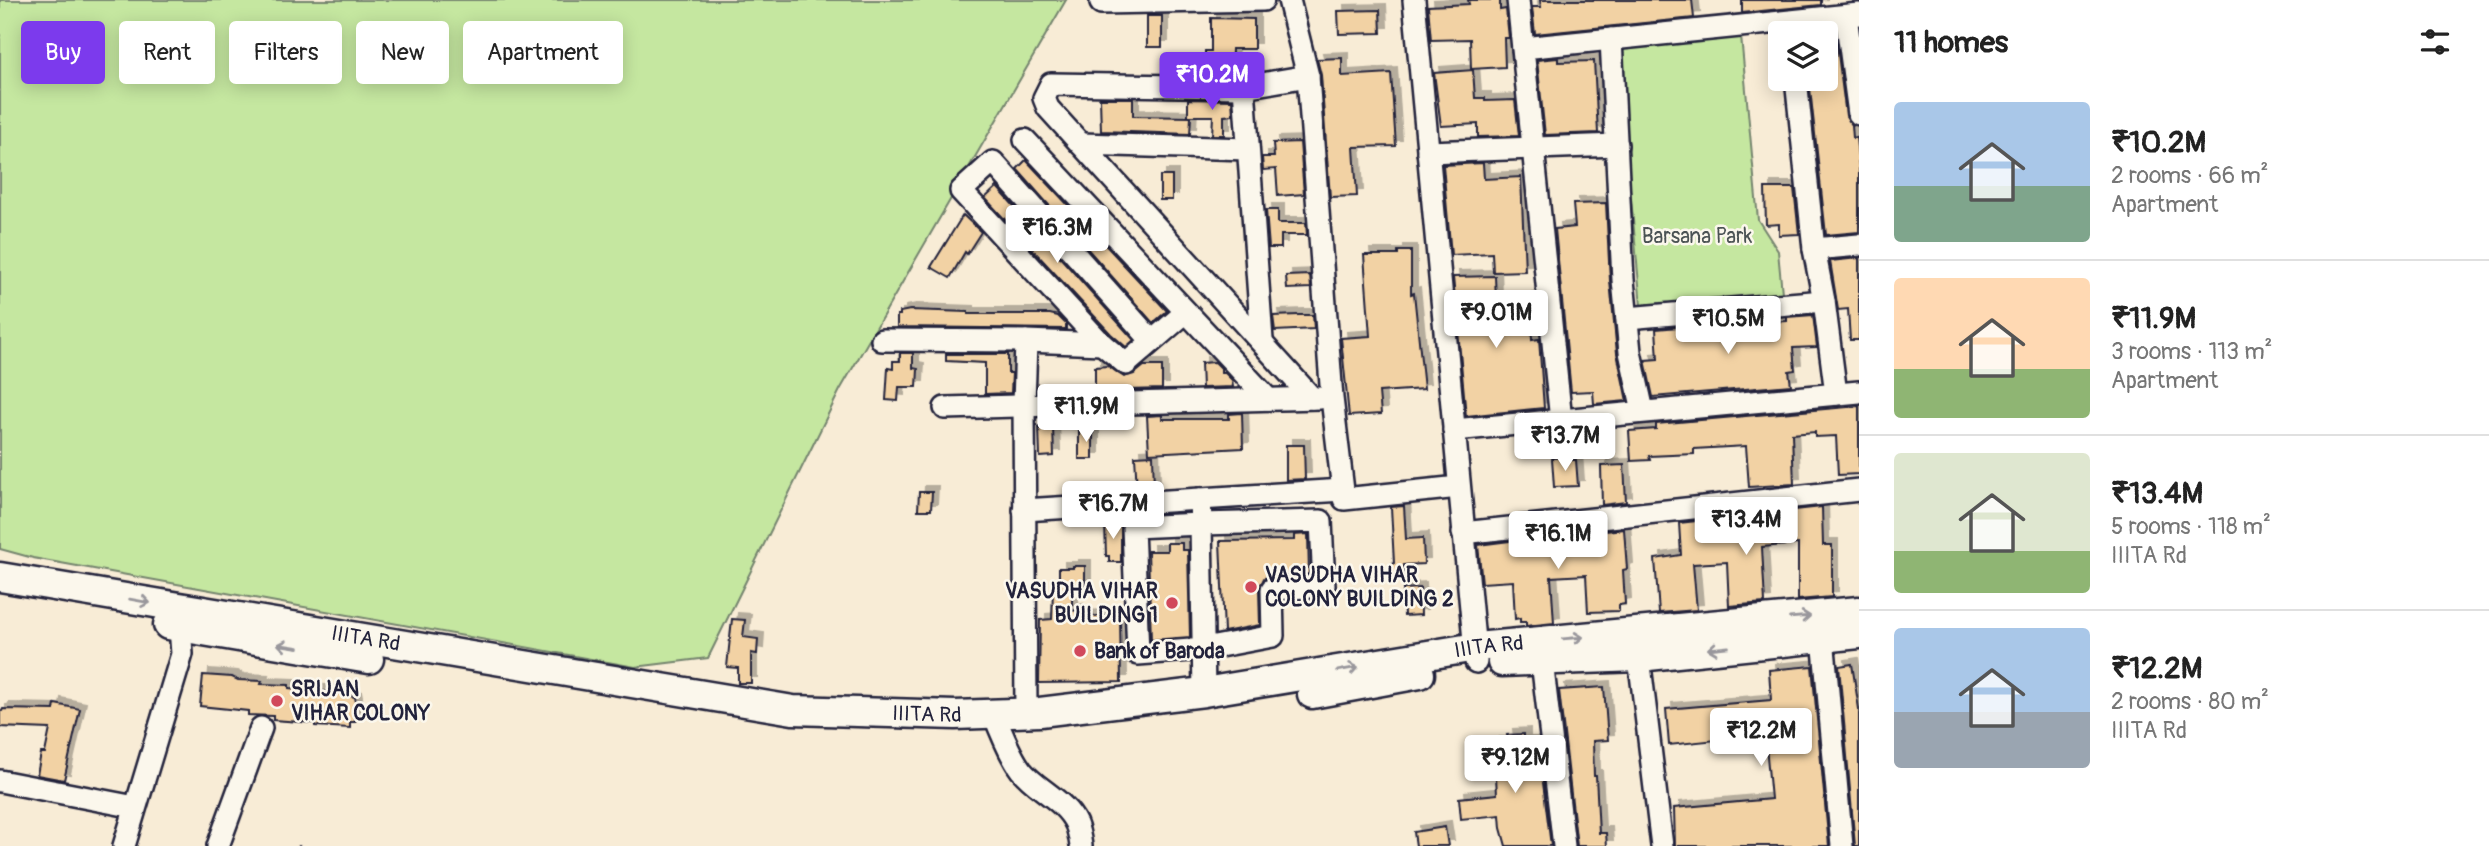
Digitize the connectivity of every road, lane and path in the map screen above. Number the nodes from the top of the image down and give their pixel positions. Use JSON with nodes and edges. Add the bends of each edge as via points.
{"nodes":[{"id":1,"x":1263,"y":0,"type":"edge"},
{"id":2,"x":1289,"y":0,"type":"edge"},
{"id":3,"x":1414,"y":0,"type":"edge"},
{"id":4,"x":1518,"y":0,"type":"edge"},
{"id":5,"x":1101,"y":3,"type":"dead end"},
{"id":6,"x":1853,"y":15,"type":"edge"},
{"id":7,"x":1822,"y":21,"type":"edge"},
{"id":8,"x":1768,"y":28,"type":"edge"},
{"id":9,"x":1611,"y":39,"type":"junction"},
{"id":10,"x":1523,"y":48,"type":"junction"},
{"id":11,"x":1308,"y":76,"type":"junction"},
{"id":12,"x":1244,"y":87,"type":"junction"},
{"id":13,"x":1797,"y":91,"type":"edge"},
{"id":14,"x":1859,"y":114,"type":"edge"},
{"id":15,"x":1025,"y":140,"type":"dead end"},
{"id":16,"x":1081,"y":144,"type":"junction"},
{"id":17,"x":1617,"y":145,"type":"junction"},
{"id":18,"x":1248,"y":149,"type":"junction"},
{"id":19,"x":1533,"y":149,"type":"junction"},
{"id":20,"x":1428,"y":152,"type":"junction"},
{"id":21,"x":1859,"y":245,"type":"edge"},
{"id":22,"x":1814,"y":249,"type":"junction"},
{"id":23,"x":1824,"y":301,"type":"junction"},
{"id":24,"x":1186,"y":312,"type":"junction"},
{"id":25,"x":1628,"y":318,"type":"junction"},
{"id":26,"x":882,"y":340,"type":"dead end"},
{"id":27,"x":1262,"y":340,"type":"junction"},
{"id":28,"x":1026,"y":341,"type":"junction"},
{"id":29,"x":1152,"y":341,"type":"junction"},
{"id":30,"x":1102,"y":344,"type":"junction"},
{"id":31,"x":1859,"y":392,"type":"edge"},
{"id":32,"x":1836,"y":394,"type":"junction"},
{"id":33,"x":1322,"y":398,"type":"junction"},
{"id":34,"x":1268,"y":399,"type":"junction"},
{"id":35,"x":1024,"y":404,"type":"junction"},
{"id":36,"x":945,"y":408,"type":"dead end"},
{"id":37,"x":1643,"y":411,"type":"junction"},
{"id":38,"x":1561,"y":421,"type":"junction"},
{"id":39,"x":1454,"y":430,"type":"junction"},
{"id":40,"x":1459,"y":486,"type":"junction"},
{"id":41,"x":1343,"y":490,"type":"junction"},
{"id":42,"x":1859,"y":490,"type":"edge"},
{"id":43,"x":1200,"y":499,"type":"junction"},
{"id":44,"x":1024,"y":510,"type":"junction"},
{"id":45,"x":1201,"y":524,"type":"junction"},
{"id":46,"x":1463,"y":533,"type":"junction"},
{"id":47,"x":0,"y":577,"type":"edge"},
{"id":48,"x":0,"y":593,"type":"edge"},
{"id":49,"x":1859,"y":611,"type":"edge"},
{"id":50,"x":180,"y":627,"type":"junction"},
{"id":51,"x":1859,"y":634,"type":"edge"},
{"id":52,"x":1823,"y":637,"type":"junction"},
{"id":53,"x":1204,"y":649,"type":"junction"},
{"id":54,"x":1476,"y":655,"type":"junction"},
{"id":55,"x":1639,"y":657,"type":"junction"},
{"id":56,"x":1542,"y":661,"type":"junction"},
{"id":57,"x":1204,"y":692,"type":"junction"},
{"id":58,"x":1026,"y":712,"type":"junction"},
{"id":59,"x":761,"y":714,"type":"junction"},
{"id":60,"x":998,"y":722,"type":"junction"},
{"id":61,"x":261,"y":728,"type":"dead end"},
{"id":62,"x":0,"y":781,"type":"edge"},
{"id":63,"x":135,"y":807,"type":"junction"},
{"id":64,"x":124,"y":846,"type":"edge"},
{"id":65,"x":218,"y":846,"type":"edge"},
{"id":66,"x":1081,"y":846,"type":"edge"},
{"id":67,"x":1564,"y":846,"type":"edge"},
{"id":68,"x":1662,"y":846,"type":"edge"},
{"id":69,"x":1842,"y":846,"type":"edge"}],
"edges":[{"from":1,"to":5,"type":"street"},
{"from":2,"to":11,"type":"street"},
{"from":3,"to":20,"type":"street"},
{"from":4,"to":10,"type":"street"},
{"from":6,"to":7,"type":"street"},
{"from":6,"to":14,"type":"street"},
{"from":8,"to":9,"type":"street"},
{"from":9,"to":10,"type":"street"},
{"from":9,"to":17,"type":"street"},
{"from":10,"to":19,"type":"street"},
{"from":11,"to":12,"type":"street"},
{"from":11,"to":33,"type":"street"},
{"from":12,"to":16,"type":"street","via":[[1051,84],[1044,98],[1048,108]]},
{"from":12,"to":18,"type":"street"},
{"from":13,"to":22,"type":"street"},
{"from":15,"to":24,"type":"street"},
{"from":16,"to":18,"type":"street"},
{"from":16,"to":27,"type":"street"},
{"from":17,"to":19,"type":"street"},
{"from":17,"to":25,"type":"street"},
{"from":18,"to":27,"type":"street"},
{"from":19,"to":20,"type":"street"},
{"from":19,"to":38,"type":"street"},
{"from":20,"to":39,"type":"street"},
{"from":21,"to":22,"type":"street"},
{"from":22,"to":23,"type":"street"},
{"from":23,"to":25,"type":"street"},
{"from":23,"to":32,"type":"street"},
{"from":24,"to":29,"type":"street"},
{"from":24,"to":34,"type":"street"},
{"from":25,"to":37,"type":"street"},
{"from":26,"to":28,"type":"street"},
{"from":27,"to":33,"type":"street"},
{"from":28,"to":30,"type":"street"},
{"from":28,"to":35,"type":"street"},
{"from":29,"to":30,"type":"street","via":[[1126,364]]},
{"from":29,"to":30,"type":"street","via":[[993,162],[961,191]]},
{"from":31,"to":32,"type":"street"},
{"from":32,"to":37,"type":"street"},
{"from":33,"to":34,"type":"street"},
{"from":33,"to":41,"type":"street"},
{"from":34,"to":35,"type":"street"},
{"from":35,"to":36,"type":"street"},
{"from":35,"to":44,"type":"street"},
{"from":37,"to":38,"type":"street"},
{"from":38,"to":39,"type":"street"},
{"from":39,"to":40,"type":"street"},
{"from":40,"to":41,"type":"street","via":[[1343,499]]},
{"from":40,"to":46,"type":"street"},
{"from":41,"to":43,"type":"street"},
{"from":42,"to":46,"type":"street"},
{"from":43,"to":44,"type":"street"},
{"from":43,"to":45,"type":"street"},
{"from":44,"to":58,"type":"street"},
{"from":45,"to":53,"type":"street"},
{"from":45,"to":53,"type":"street","via":[[1133,527],[1138,654]]},
{"from":45,"to":53,"type":"street","via":[[1321,521],[1324,586],[1272,589],[1273,636]]},
{"from":46,"to":54,"type":"street"},
{"from":47,"to":59,"type":"main road","name":"IIITA Rd","one_way":true},
{"from":48,"to":50,"type":"main road","name":"IIITA Rd"},
{"from":54,"to":49,"type":"main road","name":"IIITA Rd","one_way":true},
{"from":59,"to":50,"type":"main road","name":"IIITA Rd","one_way":true},
{"from":50,"to":63,"type":"street","via":[[182,654]]},
{"from":51,"to":52,"type":"main road","name":"IIITA Rd"},
{"from":52,"to":55,"type":"main road","name":"IIITA Rd","one_way":true},
{"from":52,"to":69,"type":"street"},
{"from":53,"to":57,"type":"street"},
{"from":54,"to":56,"type":"main road","name":"IIITA Rd"},
{"from":57,"to":54,"type":"main road","name":"IIITA Rd","one_way":true},
{"from":54,"to":60,"type":"main road","name":"IIITA Rd","via":[[1376,684],[1214,709]]},
{"from":55,"to":56,"type":"main road","name":"IIITA Rd"},
{"from":55,"to":68,"type":"street"},
{"from":56,"to":67,"type":"street"},
{"from":57,"to":58,"type":"main road","name":"IIITA Rd"},
{"from":58,"to":60,"type":"main road","name":"IIITA Rd"},
{"from":59,"to":60,"type":"main road","name":"IIITA Rd","via":[[829,730]]},
{"from":60,"to":66,"type":"street","via":[[1021,770],[1057,800],[1076,825]]},
{"from":61,"to":65,"type":"street"},
{"from":62,"to":63,"type":"street"},
{"from":63,"to":64,"type":"street"}]}
